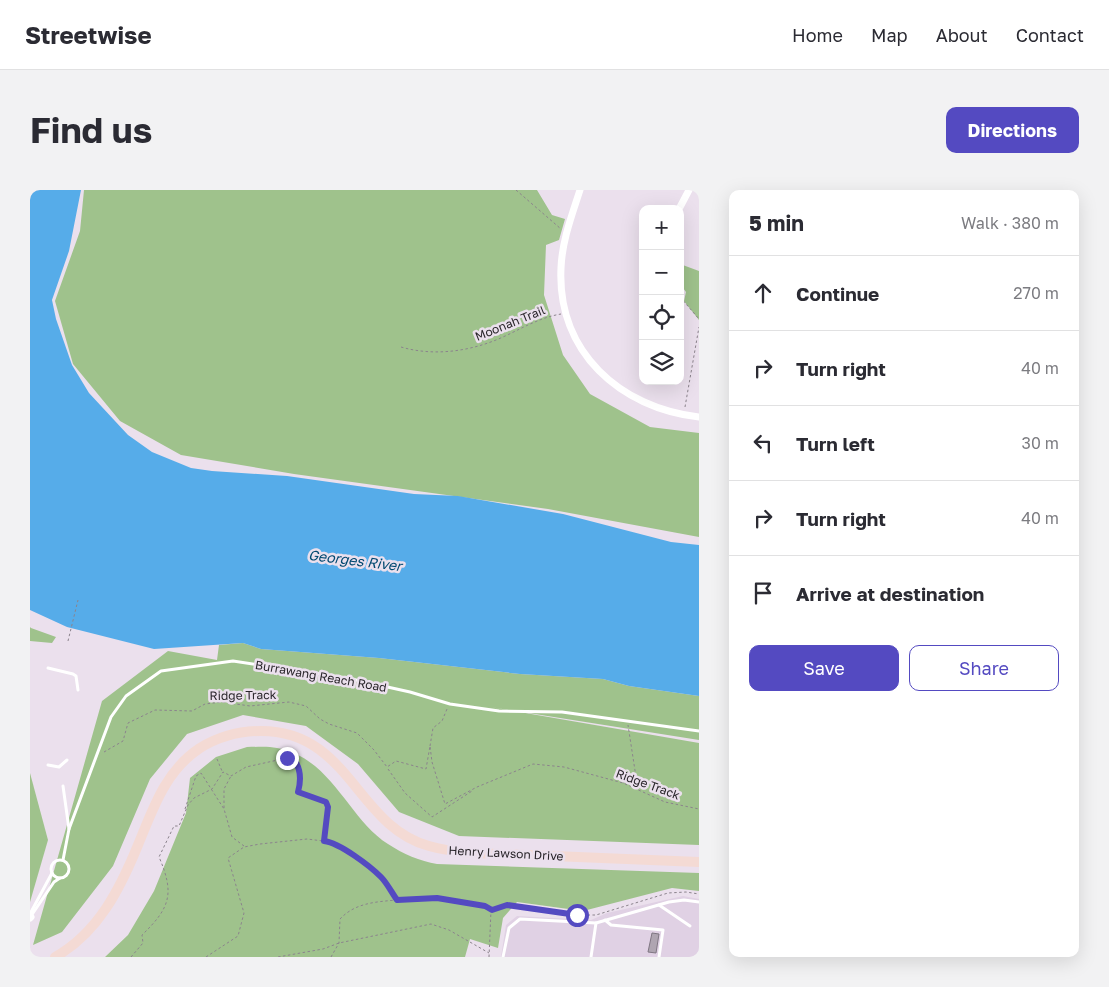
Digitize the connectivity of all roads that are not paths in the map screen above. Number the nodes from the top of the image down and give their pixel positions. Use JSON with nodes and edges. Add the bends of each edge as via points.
{"nodes":[{"id":1,"x":580,"y":190,"type":"edge"},
{"id":2,"x":689,"y":190,"type":"edge"},
{"id":3,"x":680,"y":205,"type":"edge"},
{"id":4,"x":699,"y":417,"type":"edge"},
{"id":5,"x":48,"y":668,"type":"dead end"},
{"id":6,"x":78,"y":690,"type":"dead end"},
{"id":7,"x":699,"y":731,"type":"edge"},
{"id":8,"x":67,"y":760,"type":"dead end"},
{"id":9,"x":48,"y":765,"type":"dead end"},
{"id":10,"x":63,"y":786,"type":"dead end"},
{"id":11,"x":69,"y":829,"type":"junction"},
{"id":12,"x":63,"y":860,"type":"junction"},
{"id":13,"x":699,"y":862,"type":"edge"},
{"id":14,"x":52,"y":873,"type":"junction"},
{"id":15,"x":60,"y":878,"type":"junction"},
{"id":16,"x":699,"y":902,"type":"edge"},
{"id":17,"x":659,"y":905,"type":"junction"},
{"id":18,"x":30,"y":917,"type":"edge"},
{"id":19,"x":605,"y":920,"type":"junction"},
{"id":20,"x":596,"y":923,"type":"junction"},
{"id":21,"x":690,"y":926,"type":"dead end"},
{"id":22,"x":57,"y":956,"type":"edge"},
{"id":23,"x":503,"y":957,"type":"edge"},
{"id":24,"x":592,"y":957,"type":"edge"},
{"id":25,"x":659,"y":957,"type":"edge"}],
"edges":[{"from":1,"to":4,"type":"street","via":[[566,234],[561,268],[566,312],[574,333],[586,354],[615,386],[653,407]]},
{"from":2,"to":3,"type":"street"},
{"from":5,"to":6,"type":"lane","via":[[76,676]]},
{"from":7,"to":11,"type":"lane","name":"Burrawang Reach Road","via":[[562,712],[499,712],[450,704],[348,678],[233,661],[193,665],[161,670],[126,696],[111,717]]},
{"from":8,"to":9,"type":"lane","via":[[59,767]]},
{"from":10,"to":11,"type":"lane"},
{"from":11,"to":12,"type":"lane","name":"Burrawang Reach Road"},
{"from":12,"to":14,"type":"lane","via":[[53,863]]},
{"from":12,"to":15,"type":"lane","via":[[69,870]]},
{"from":13,"to":22,"type":"main road","name":"Henry Lawson Drive","via":[[463,852],[426,845],[409,838],[387,822],[338,764],[316,747],[283,734],[246,732],[209,743],[177,767],[159,795],[110,904],[88,932]]},
{"from":14,"to":15,"type":"lane"},
{"from":14,"to":18,"type":"lane"},
{"from":15,"to":18,"type":"lane"},
{"from":16,"to":17,"type":"lane","via":[[684,900]]},
{"from":17,"to":19,"type":"lane"},
{"from":17,"to":21,"type":"lane"},
{"from":19,"to":20,"type":"lane"},
{"from":19,"to":25,"type":"lane","via":[[611,925],[663,930]]},
{"from":20,"to":23,"type":"lane","via":[[516,920],[507,932]]},
{"from":20,"to":24,"type":"lane"}]}
